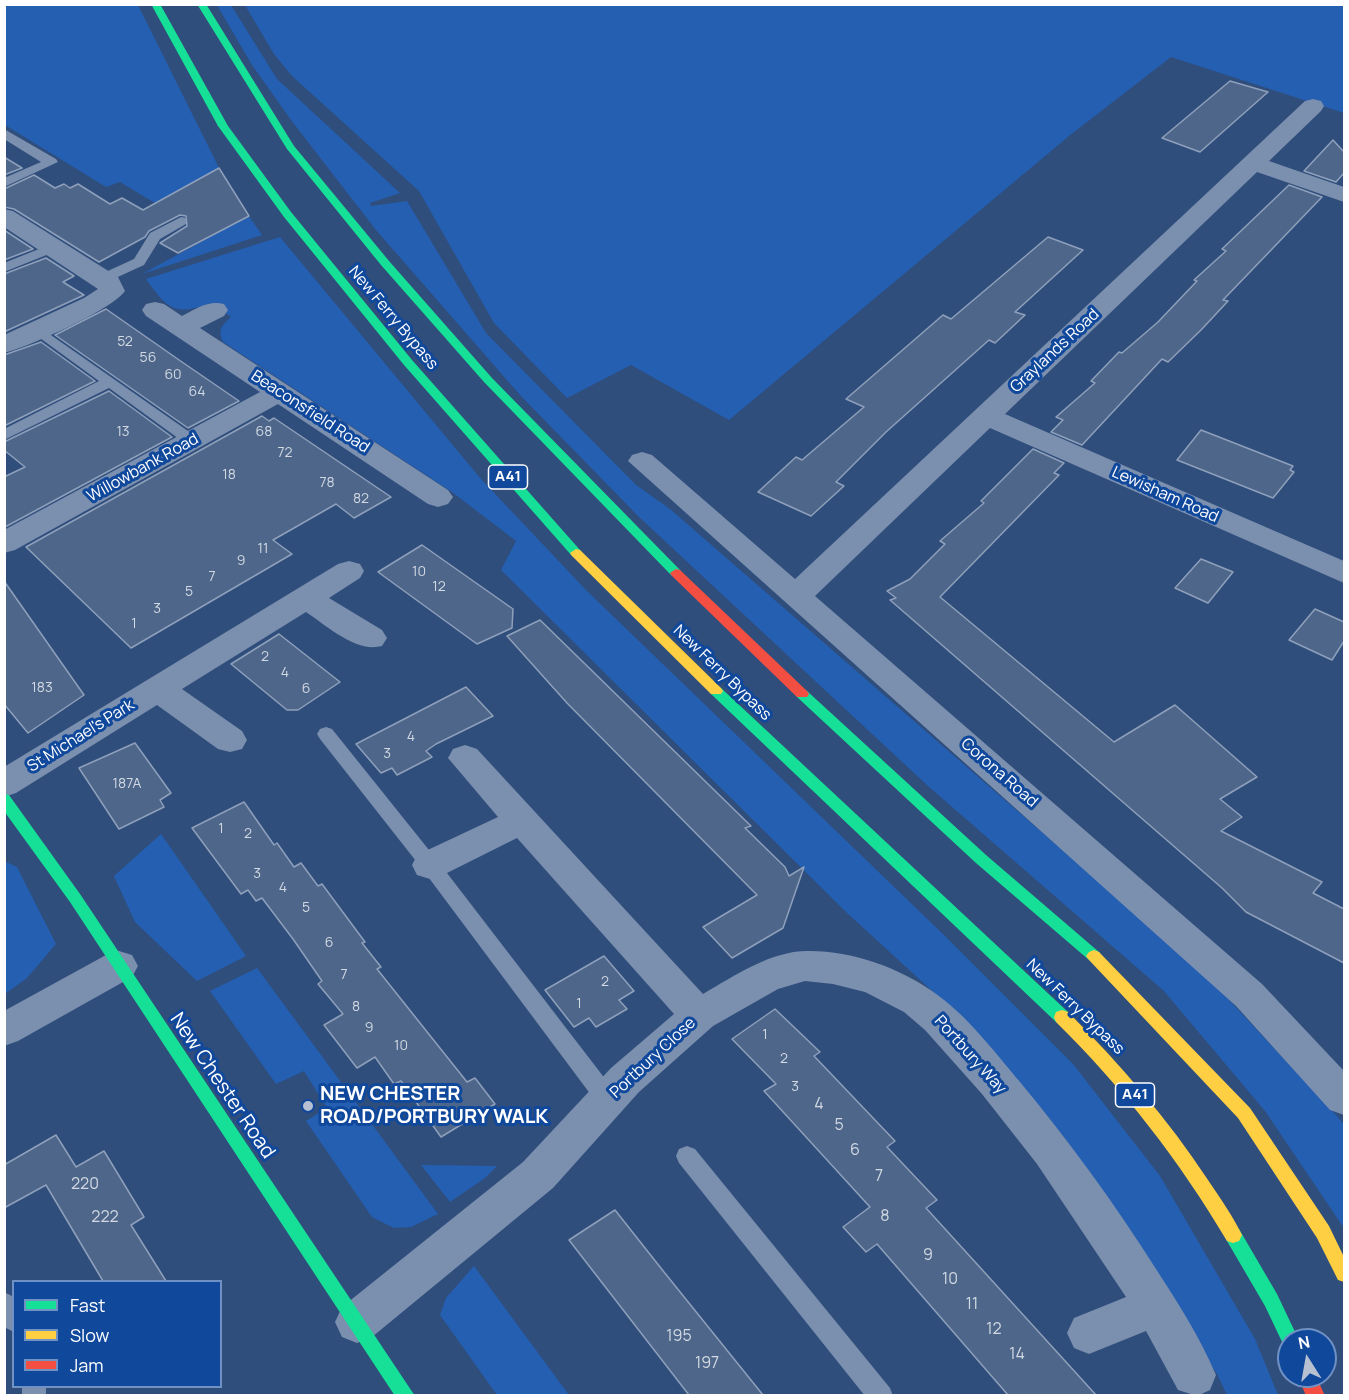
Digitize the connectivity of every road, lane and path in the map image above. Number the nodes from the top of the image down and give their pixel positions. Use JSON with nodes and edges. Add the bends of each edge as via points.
{"nodes":[{"id":1,"x":155,"y":4,"type":"edge"},
{"id":2,"x":201,"y":4,"type":"edge"},
{"id":3,"x":1314,"y":106,"type":"dead end"},
{"id":4,"x":4,"y":133,"type":"edge"},
{"id":5,"x":1253,"y":163,"type":"junction"},
{"id":6,"x":4,"y":183,"type":"edge"},
{"id":7,"x":1344,"y":195,"type":"edge"},
{"id":8,"x":4,"y":216,"type":"edge"},
{"id":9,"x":181,"y":221,"type":"dead end"},
{"id":10,"x":54,"y":247,"type":"junction"},
{"id":11,"x":4,"y":268,"type":"edge"},
{"id":12,"x":108,"y":285,"type":"junction"},
{"id":13,"x":155,"y":310,"type":"dead end"},
{"id":14,"x":215,"y":310,"type":"dead end"},
{"id":15,"x":181,"y":327,"type":"junction"},
{"id":16,"x":38,"y":330,"type":"junction"},
{"id":17,"x":4,"y":345,"type":"edge"},
{"id":18,"x":110,"y":382,"type":"junction"},
{"id":19,"x":280,"y":392,"type":"junction"},
{"id":20,"x":986,"y":416,"type":"junction"},
{"id":21,"x":4,"y":435,"type":"edge"},
{"id":22,"x":192,"y":441,"type":"junction"},
{"id":23,"x":642,"y":461,"type":"dead end"},
{"id":24,"x":438,"y":497,"type":"dead end"},
{"id":25,"x":4,"y":543,"type":"edge"},
{"id":26,"x":349,"y":571,"type":"dead end"},
{"id":27,"x":1344,"y":573,"type":"edge"},
{"id":28,"x":796,"y":596,"type":"junction"},
{"id":29,"x":306,"y":598,"type":"junction"},
{"id":30,"x":371,"y":638,"type":"dead end"},
{"id":31,"x":158,"y":689,"type":"junction"},
{"id":32,"x":326,"y":734,"type":"dead end"},
{"id":33,"x":230,"y":740,"type":"dead end"},
{"id":34,"x":465,"y":758,"type":"dead end"},
{"id":35,"x":6,"y":802,"type":"edge"},
{"id":36,"x":521,"y":821,"type":"junction"},
{"id":37,"x":430,"y":865,"type":"junction"},
{"id":38,"x":118,"y":966,"type":"junction"},
{"id":39,"x":699,"y":1016,"type":"junction"},
{"id":40,"x":4,"y":1030,"type":"edge"},
{"id":41,"x":1344,"y":1098,"type":"edge"},
{"id":42,"x":608,"y":1100,"type":"junction"},
{"id":43,"x":687,"y":1156,"type":"dead end"},
{"id":44,"x":1344,"y":1275,"type":"edge"},
{"id":45,"x":4,"y":1303,"type":"edge"},
{"id":46,"x":1157,"y":1305,"type":"junction"},
{"id":47,"x":12,"y":1317,"type":"edge"},
{"id":48,"x":357,"y":1322,"type":"junction"},
{"id":49,"x":1284,"y":1328,"type":"edge"},
{"id":50,"x":1089,"y":1334,"type":"dead end"},
{"id":51,"x":1194,"y":1375,"type":"dead end"},
{"id":52,"x":405,"y":1395,"type":"edge"},
{"id":53,"x":881,"y":1395,"type":"edge"}],
"edges":[{"from":1,"to":49,"type":"main road","name":"New Ferry Bypass","number":"A41","via":[[248,163],[416,374],[588,565],[1111,1064],[1199,1176]]},
{"from":2,"to":44,"type":"main road","name":"New Ferry Bypass","via":[[290,147],[488,380],[610,508],[759,654],[981,859],[1107,967],[1244,1113],[1323,1232]]},
{"from":3,"to":5,"type":"street","name":"Graylands Road"},
{"from":4,"to":6,"type":"lane","via":[[51,162]]},
{"from":5,"to":7,"type":"street"},
{"from":5,"to":20,"type":"street","name":"Graylands Road"},
{"from":8,"to":10,"type":"street"},
{"from":9,"to":12,"type":"lane","via":[[155,236],[139,262]]},
{"from":10,"to":11,"type":"lane"},
{"from":10,"to":12,"type":"street"},
{"from":12,"to":16,"type":"street","via":[[93,304]]},
{"from":13,"to":15,"type":"street","name":"Beaconsfield Road"},
{"from":14,"to":15,"type":"street"},
{"from":15,"to":19,"type":"street","name":"Beaconsfield Road"},
{"from":16,"to":17,"type":"street"},
{"from":16,"to":18,"type":"lane"},
{"from":18,"to":21,"type":"lane"},
{"from":18,"to":22,"type":"lane"},
{"from":19,"to":22,"type":"street","name":"Willowbank Road"},
{"from":19,"to":24,"type":"street","name":"Beaconsfield Road"},
{"from":20,"to":27,"type":"street","name":"Lewisham Road"},
{"from":20,"to":28,"type":"street","name":"Graylands Road"},
{"from":22,"to":25,"type":"street","name":"Willowbank Road"},
{"from":23,"to":28,"type":"street","name":"Corona Road"},
{"from":26,"to":29,"type":"street","name":"St Michael's Park"},
{"from":28,"to":41,"type":"street","name":"Corona Road","via":[[1249,995]]},
{"from":29,"to":30,"type":"street"},
{"from":29,"to":31,"type":"street","name":"St Michael's Park"},
{"from":31,"to":33,"type":"street"},
{"from":31,"to":35,"type":"street","name":"St Michael's Park"},
{"from":32,"to":37,"type":"lane"},
{"from":34,"to":36,"type":"street","name":"Portbury Close"},
{"from":35,"to":38,"type":"main road","name":"New Chester Road"},
{"from":36,"to":37,"type":"street"},
{"from":36,"to":39,"type":"street","name":"Portbury Close"},
{"from":37,"to":42,"type":"lane"},
{"from":38,"to":40,"type":"street"},
{"from":38,"to":48,"type":"main road","name":"New Chester Road"},
{"from":39,"to":42,"type":"street","name":"Portbury Close","via":[[625,1080]]},
{"from":39,"to":46,"type":"street","name":"Portbury Way","via":[[776,974],[804,966],[877,981],[916,1001],[950,1029],[1034,1128]]},
{"from":42,"to":48,"type":"street","name":"Portbury Close","via":[[538,1175]]},
{"from":43,"to":53,"type":"lane"},
{"from":45,"to":47,"type":"lane"},
{"from":46,"to":50,"type":"street"},
{"from":46,"to":51,"type":"street","name":"Portbury Way"},
{"from":48,"to":52,"type":"main road","name":"New Chester Road"}]}
